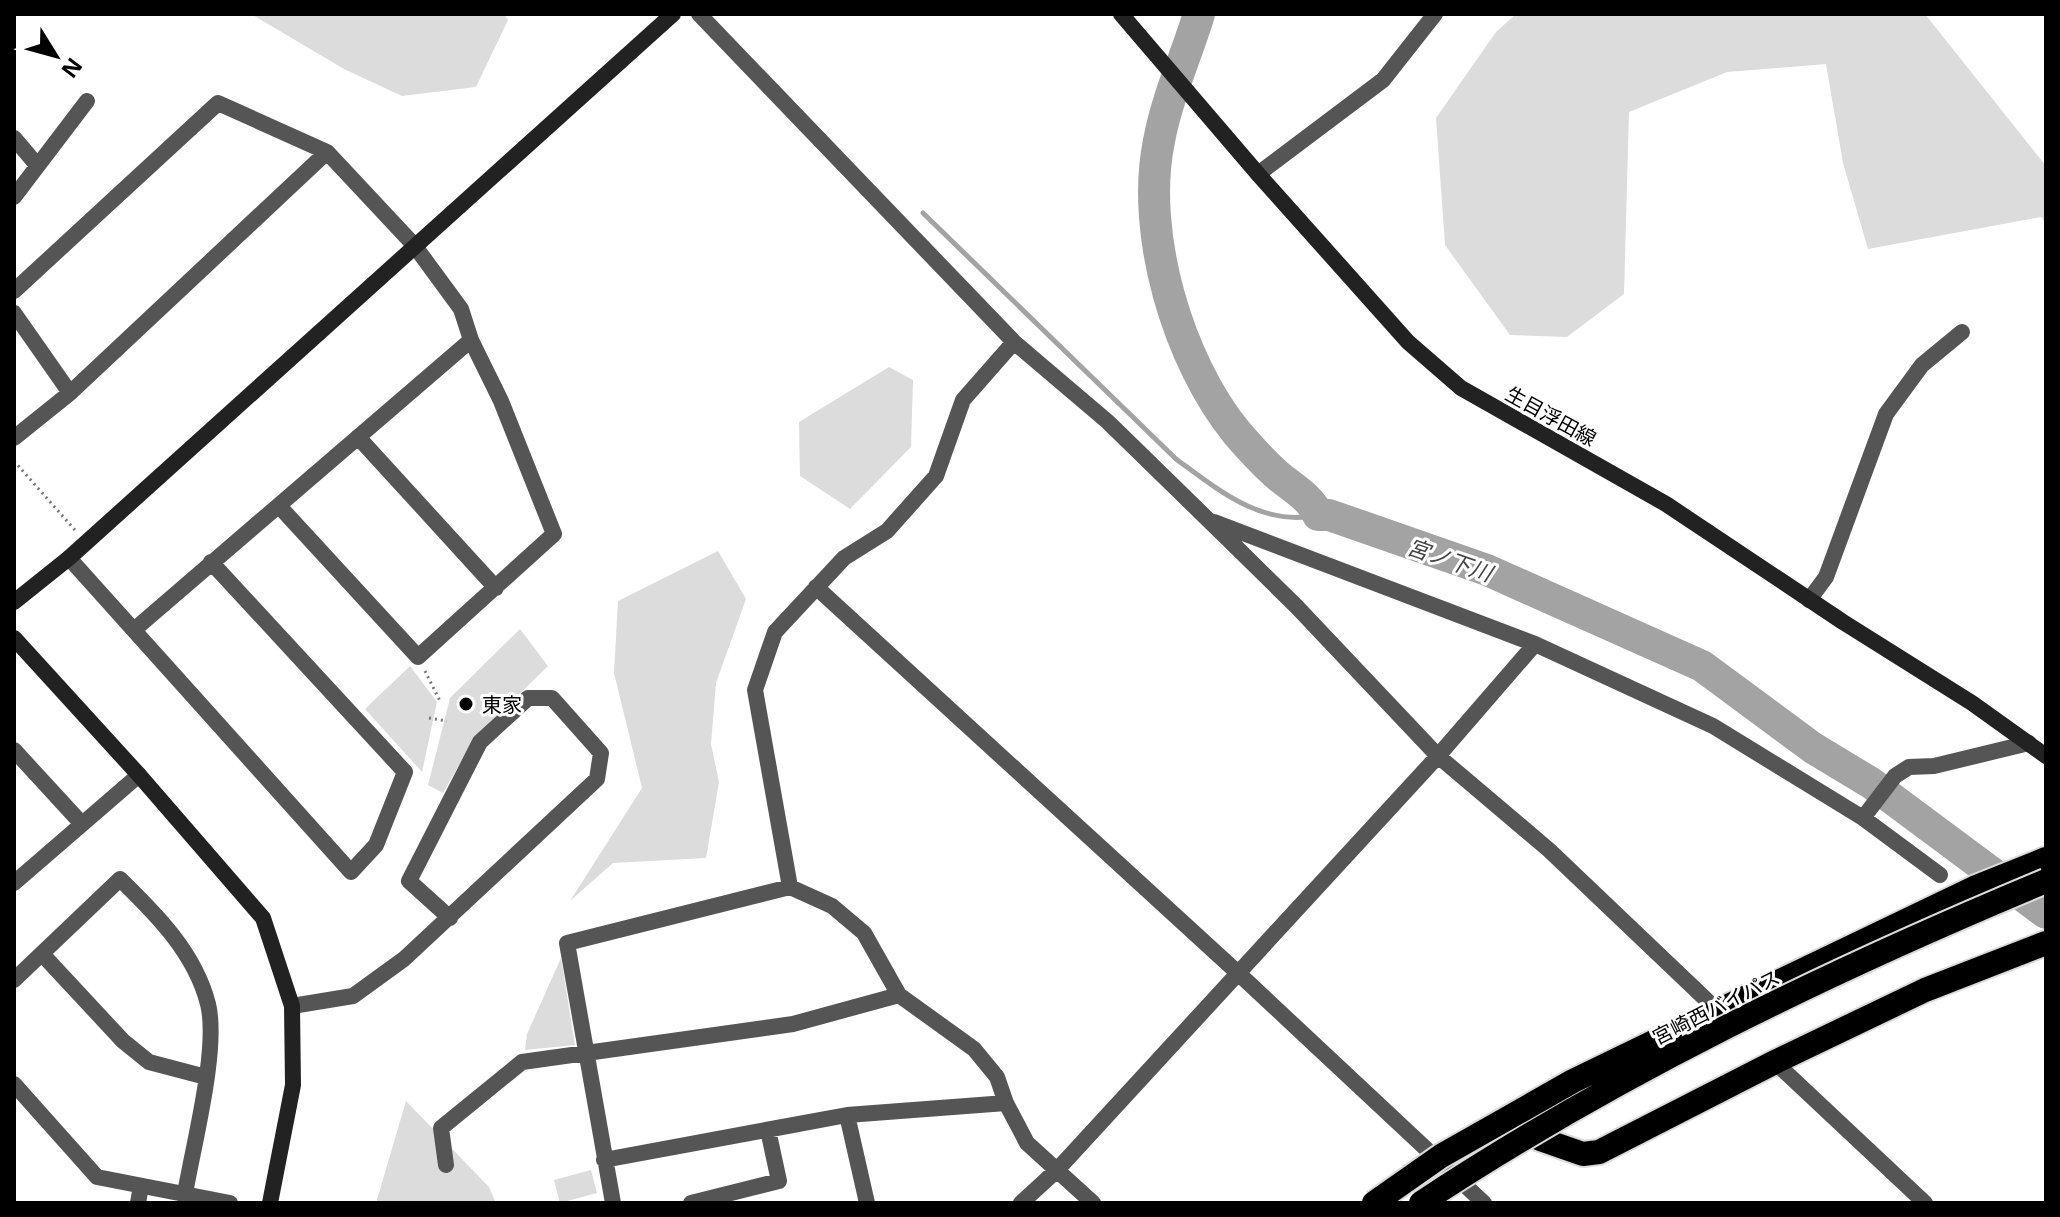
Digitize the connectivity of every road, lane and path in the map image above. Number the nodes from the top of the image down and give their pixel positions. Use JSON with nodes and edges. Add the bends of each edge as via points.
{"nodes":[{"id":1,"x":673,"y":14,"type":"edge"},
{"id":2,"x":699,"y":14,"type":"edge"},
{"id":3,"x":1435,"y":14,"type":"edge"},
{"id":4,"x":1122,"y":15,"type":"edge"},
{"id":5,"x":87,"y":101,"type":"dead end"},
{"id":6,"x":14,"y":138,"type":"edge"},
{"id":7,"x":327,"y":152,"type":"junction"},
{"id":8,"x":37,"y":165,"type":"junction"},
{"id":9,"x":1258,"y":174,"type":"junction"},
{"id":10,"x":14,"y":197,"type":"edge"},
{"id":11,"x":414,"y":245,"type":"junction"},
{"id":12,"x":14,"y":291,"type":"edge"},
{"id":13,"x":14,"y":313,"type":"edge"},
{"id":14,"x":1962,"y":332,"type":"dead end"},
{"id":15,"x":471,"y":340,"type":"junction"},
{"id":16,"x":1014,"y":342,"type":"junction"},
{"id":17,"x":70,"y":393,"type":"junction"},
{"id":18,"x":358,"y":437,"type":"junction"},
{"id":19,"x":14,"y":438,"type":"edge"},
{"id":20,"x":14,"y":461,"type":"edge"},
{"id":21,"x":280,"y":507,"type":"junction"},
{"id":22,"x":1205,"y":519,"type":"junction"},
{"id":23,"x":85,"y":541,"type":"junction"},
{"id":24,"x":69,"y":558,"type":"junction"},
{"id":25,"x":211,"y":562,"type":"junction"},
{"id":26,"x":816,"y":587,"type":"junction"},
{"id":27,"x":496,"y":588,"type":"junction"},
{"id":28,"x":1809,"y":600,"type":"junction"},
{"id":29,"x":14,"y":602,"type":"edge"},
{"id":30,"x":135,"y":629,"type":"junction"},
{"id":31,"x":14,"y":638,"type":"edge"},
{"id":32,"x":1535,"y":644,"type":"junction"},
{"id":33,"x":418,"y":657,"type":"junction"},
{"id":34,"x":441,"y":703,"type":"dead end"},
{"id":35,"x":429,"y":718,"type":"dead end"},
{"id":36,"x":447,"y":721,"type":"dead end"},
{"id":37,"x":2029,"y":743,"type":"junction"},
{"id":38,"x":14,"y":750,"type":"edge"},
{"id":39,"x":1438,"y":756,"type":"junction"},
{"id":40,"x":2046,"y":756,"type":"edge"},
{"id":41,"x":139,"y":775,"type":"junction"},
{"id":42,"x":1868,"y":812,"type":"junction"},
{"id":43,"x":82,"y":824,"type":"junction"},
{"id":44,"x":2042,"y":868,"type":"edge"},
{"id":45,"x":1940,"y":875,"type":"dead end"},
{"id":46,"x":14,"y":883,"type":"edge"},
{"id":47,"x":790,"y":887,"type":"junction"},
{"id":48,"x":2046,"y":895,"type":"edge"},
{"id":49,"x":450,"y":918,"type":"junction"},
{"id":50,"x":2044,"y":944,"type":"edge"},
{"id":51,"x":43,"y":955,"type":"junction"},
{"id":52,"x":1238,"y":973,"type":"junction"},
{"id":53,"x":14,"y":980,"type":"edge"},
{"id":54,"x":899,"y":995,"type":"junction"},
{"id":55,"x":292,"y":1006,"type":"junction"},
{"id":56,"x":1717,"y":1010,"type":"junction"},
{"id":57,"x":586,"y":1054,"type":"junction"},
{"id":58,"x":1777,"y":1061,"type":"junction"},
{"id":59,"x":206,"y":1077,"type":"junction"},
{"id":60,"x":14,"y":1084,"type":"edge"},
{"id":61,"x":1006,"y":1103,"type":"junction"},
{"id":62,"x":847,"y":1115,"type":"junction"},
{"id":63,"x":768,"y":1130,"type":"junction"},
{"id":64,"x":1540,"y":1139,"type":"junction"},
{"id":65,"x":604,"y":1160,"type":"junction"},
{"id":66,"x":446,"y":1165,"type":"dead end"},
{"id":67,"x":1057,"y":1170,"type":"junction"},
{"id":68,"x":139,"y":1194,"type":"edge"},
{"id":69,"x":185,"y":1194,"type":"junction"},
{"id":70,"x":230,"y":1203,"type":"edge"},
{"id":71,"x":270,"y":1203,"type":"edge"},
{"id":72,"x":613,"y":1203,"type":"edge"},
{"id":73,"x":691,"y":1203,"type":"edge"},
{"id":74,"x":867,"y":1203,"type":"edge"},
{"id":75,"x":1021,"y":1203,"type":"edge"},
{"id":76,"x":1093,"y":1203,"type":"edge"},
{"id":77,"x":1374,"y":1203,"type":"edge"},
{"id":78,"x":1421,"y":1203,"type":"edge"},
{"id":79,"x":1439,"y":1203,"type":"edge"},
{"id":80,"x":1484,"y":1203,"type":"edge"},
{"id":81,"x":1925,"y":1203,"type":"edge"}],
"edges":[{"from":1,"to":11,"type":"street"},
{"from":2,"to":16,"type":"street"},
{"from":3,"to":9,"type":"street","via":[[1383,80]]},
{"from":4,"to":9,"type":"street","name":"生目浮田線"},
{"from":5,"to":8,"type":"street"},
{"from":6,"to":8,"type":"street"},
{"from":7,"to":11,"type":"street"},
{"from":7,"to":12,"type":"street","via":[[218,103]]},
{"from":7,"to":17,"type":"street"},
{"from":8,"to":10,"type":"street"},
{"from":9,"to":28,"type":"street","name":"生目浮田線","via":[[1408,342],[1461,388],[1666,504]]},
{"from":11,"to":15,"type":"street","via":[[461,309]]},
{"from":11,"to":23,"type":"street"},
{"from":13,"to":17,"type":"street"},
{"from":14,"to":28,"type":"street","via":[[1922,365],[1886,414],[1826,577]]},
{"from":15,"to":18,"type":"street"},
{"from":15,"to":27,"type":"street","via":[[554,534]]},
{"from":16,"to":22,"type":"street","via":[[1108,422]]},
{"from":16,"to":26,"type":"street","via":[[963,400],[936,476],[887,531],[844,558]]},
{"from":17,"to":19,"type":"street"},
{"from":18,"to":21,"type":"street"},
{"from":18,"to":27,"type":"street"},
{"from":20,"to":23,"type":"path"},
{"from":21,"to":25,"type":"street"},
{"from":21,"to":33,"type":"street"},
{"from":22,"to":32,"type":"street"},
{"from":22,"to":39,"type":"street"},
{"from":23,"to":24,"type":"street"},
{"from":24,"to":29,"type":"street"},
{"from":24,"to":30,"type":"street"},
{"from":25,"to":30,"type":"street"},
{"from":25,"to":30,"type":"street","via":[[405,772],[376,845],[351,872]]},
{"from":26,"to":47,"type":"street","via":[[775,632],[755,690]]},
{"from":26,"to":52,"type":"street"},
{"from":27,"to":33,"type":"street"},
{"from":28,"to":37,"type":"street","name":"生目浮田線"},
{"from":31,"to":41,"type":"street"},
{"from":32,"to":39,"type":"street"},
{"from":32,"to":42,"type":"street","via":[[1713,726]]},
{"from":33,"to":34,"type":"path"},
{"from":35,"to":36,"type":"path"},
{"from":37,"to":40,"type":"street","name":"生目浮田線"},
{"from":37,"to":42,"type":"street","via":[[1909,767],[1895,776]]},
{"from":38,"to":43,"type":"street"},
{"from":39,"to":52,"type":"street"},
{"from":39,"to":56,"type":"street","via":[[1549,850]]},
{"from":41,"to":43,"type":"street"},
{"from":41,"to":55,"type":"street","via":[[263,918]]},
{"from":42,"to":45,"type":"street"},
{"from":43,"to":46,"type":"street"},
{"from":44,"to":56,"type":"highway","via":[[1974,888]]},
{"from":44,"to":78,"type":"highway","name":"宮崎西バイパス","bridge":true,"via":[[1630,1078]]},
{"from":47,"to":54,"type":"street","via":[[832,906],[864,933]]},
{"from":47,"to":57,"type":"street","via":[[567,943]]},
{"from":48,"to":64,"type":"highway","name":"宮崎西バイパス","via":[[1832,988]]},
{"from":49,"to":49,"type":"street","via":[[597,779],[601,753],[552,698],[528,698],[480,742],[409,881]]},
{"from":49,"to":55,"type":"street","via":[[353,996]]},
{"from":50,"to":58,"type":"highway","via":[[1925,990]]},
{"from":51,"to":53,"type":"street"},
{"from":51,"to":59,"type":"street","via":[[149,1062]]},
{"from":51,"to":59,"type":"street","via":[[120,879],[159,917],[193,967],[208,1004],[212,1032]]},
{"from":52,"to":67,"type":"street"},
{"from":52,"to":80,"type":"street"},
{"from":54,"to":57,"type":"street","via":[[793,1024]]},
{"from":54,"to":61,"type":"street","via":[[974,1049],[997,1077]]},
{"from":55,"to":71,"type":"street","via":[[293,1085]]},
{"from":56,"to":77,"type":"highway","bridge":true,"via":[[1573,1081],[1441,1156]]},
{"from":57,"to":65,"type":"street"},
{"from":57,"to":66,"type":"street","via":[[522,1062],[441,1128]]},
{"from":58,"to":64,"type":"highway","via":[[1599,1152],[1583,1154]]},
{"from":58,"to":81,"type":"street"},
{"from":59,"to":69,"type":"street"},
{"from":60,"to":68,"type":"street","via":[[97,1177]]},
{"from":61,"to":62,"type":"street"},
{"from":61,"to":67,"type":"street","via":[[1027,1143]]},
{"from":62,"to":63,"type":"street"},
{"from":62,"to":74,"type":"street"},
{"from":63,"to":65,"type":"street"},
{"from":63,"to":73,"type":"street","via":[[779,1181]]},
{"from":64,"to":79,"type":"highway","name":"宮崎西バイパス"},
{"from":65,"to":72,"type":"street"},
{"from":67,"to":75,"type":"street"},
{"from":67,"to":76,"type":"street"},
{"from":68,"to":69,"type":"street"},
{"from":69,"to":70,"type":"street"}]}
